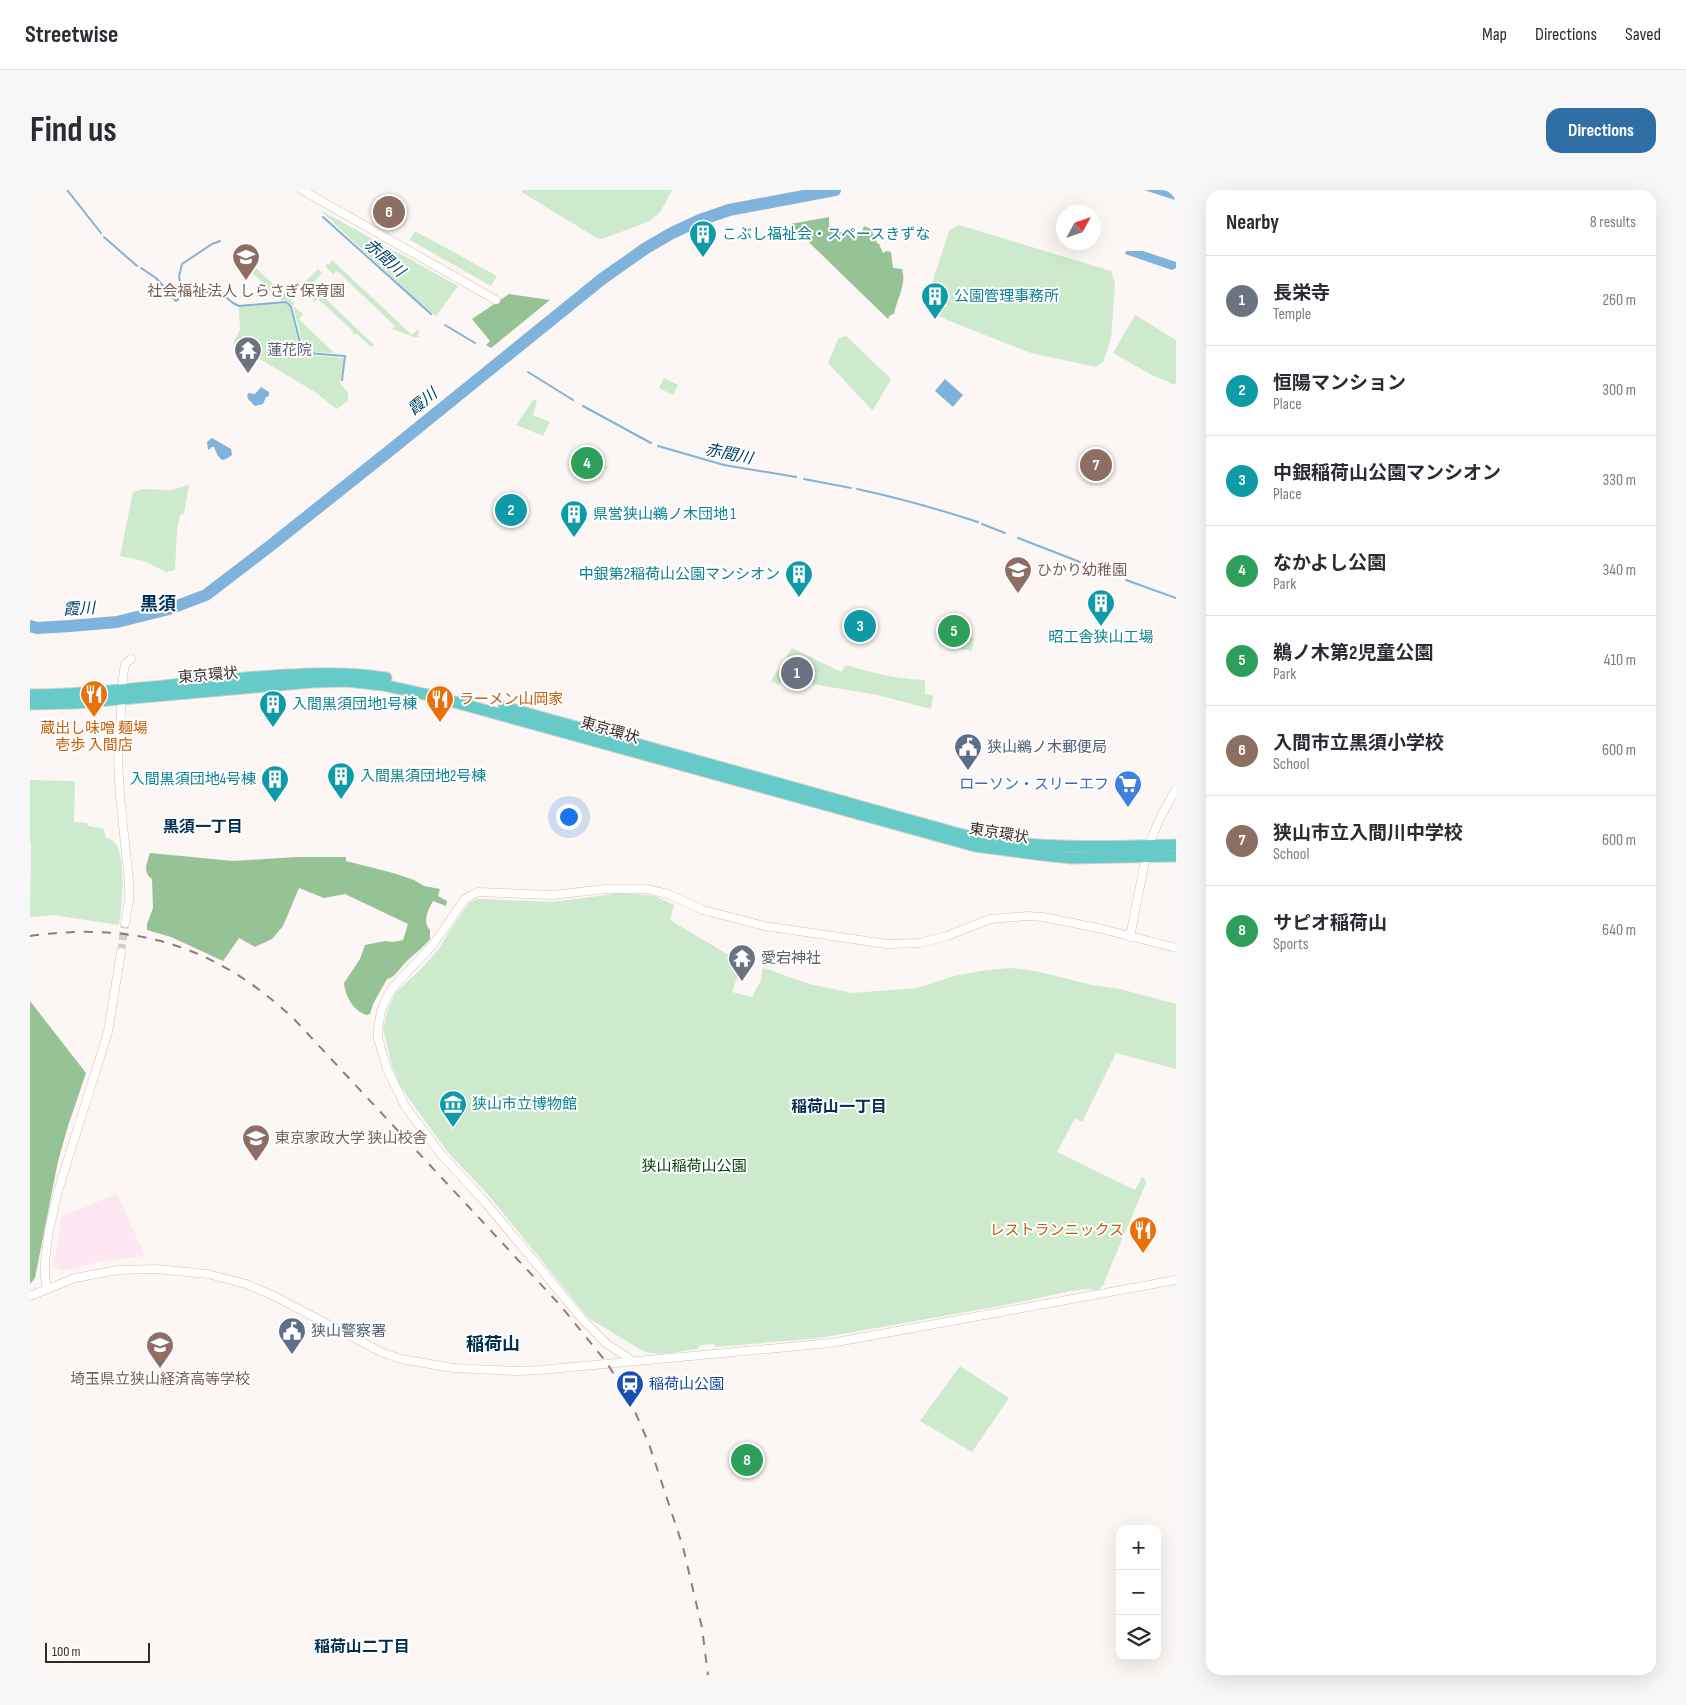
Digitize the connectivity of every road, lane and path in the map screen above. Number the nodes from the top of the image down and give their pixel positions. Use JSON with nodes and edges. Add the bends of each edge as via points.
{"nodes":[{"id":1,"x":302,"y":190,"type":"edge"},
{"id":2,"x":496,"y":300,"type":"dead end"},
{"id":3,"x":131,"y":659,"type":"dead end"},
{"id":4,"x":122,"y":694,"type":"junction"},
{"id":5,"x":30,"y":695,"type":"edge"},
{"id":6,"x":30,"y":704,"type":"edge"},
{"id":7,"x":1176,"y":789,"type":"edge"},
{"id":8,"x":1176,"y":845,"type":"edge"},
{"id":9,"x":1147,"y":851,"type":"junction"},
{"id":10,"x":1176,"y":856,"type":"edge"},
{"id":11,"x":125,"y":923,"type":"tunnel mouth"},
{"id":12,"x":1130,"y":936,"type":"junction"},
{"id":13,"x":1176,"y":948,"type":"edge"},
{"id":14,"x":122,"y":952,"type":"tunnel mouth"},
{"id":15,"x":1176,"y":1280,"type":"edge"},
{"id":16,"x":47,"y":1289,"type":"junction"},
{"id":17,"x":30,"y":1296,"type":"edge"},
{"id":18,"x":633,"y":1361,"type":"junction"}],
"edges":[{"from":1,"to":2,"type":"street"},
{"from":3,"to":4,"type":"street","via":[[125,664]]},
{"from":4,"to":5,"type":"highway","name":"東京環状"},
{"from":4,"to":6,"type":"highway","name":"東京環状","via":[[76,703]]},
{"from":4,"to":9,"type":"highway","name":"東京環状","via":[[313,673],[385,678],[435,688],[975,838],[1016,844]]},
{"from":4,"to":11,"type":"street","via":[[118,760],[129,881]]},
{"from":7,"to":9,"type":"street"},
{"from":8,"to":9,"type":"highway","name":"東京環状"},
{"from":9,"to":10,"type":"highway","name":"東京環状"},
{"from":9,"to":12,"type":"street"},
{"from":12,"to":13,"type":"street"},
{"from":12,"to":18,"type":"street","via":[[1043,917],[1016,916],[990,919],[919,943],[887,944],[771,928],[703,910],[668,894],[646,889],[605,889],[553,895],[478,892],[465,900],[432,946],[387,996],[381,1011],[378,1038],[387,1069],[405,1106],[440,1153],[486,1202],[595,1333]]},
{"from":14,"to":16,"type":"street","via":[[108,1032],[65,1165],[49,1230],[45,1262]]},
{"from":15,"to":18,"type":"street","via":[[849,1340]]},
{"from":16,"to":17,"type":"street"},
{"from":16,"to":18,"type":"street","via":[[75,1278],[118,1270],[156,1269],[208,1274],[261,1290],[381,1352],[401,1359],[453,1368],[516,1371]]}]}
